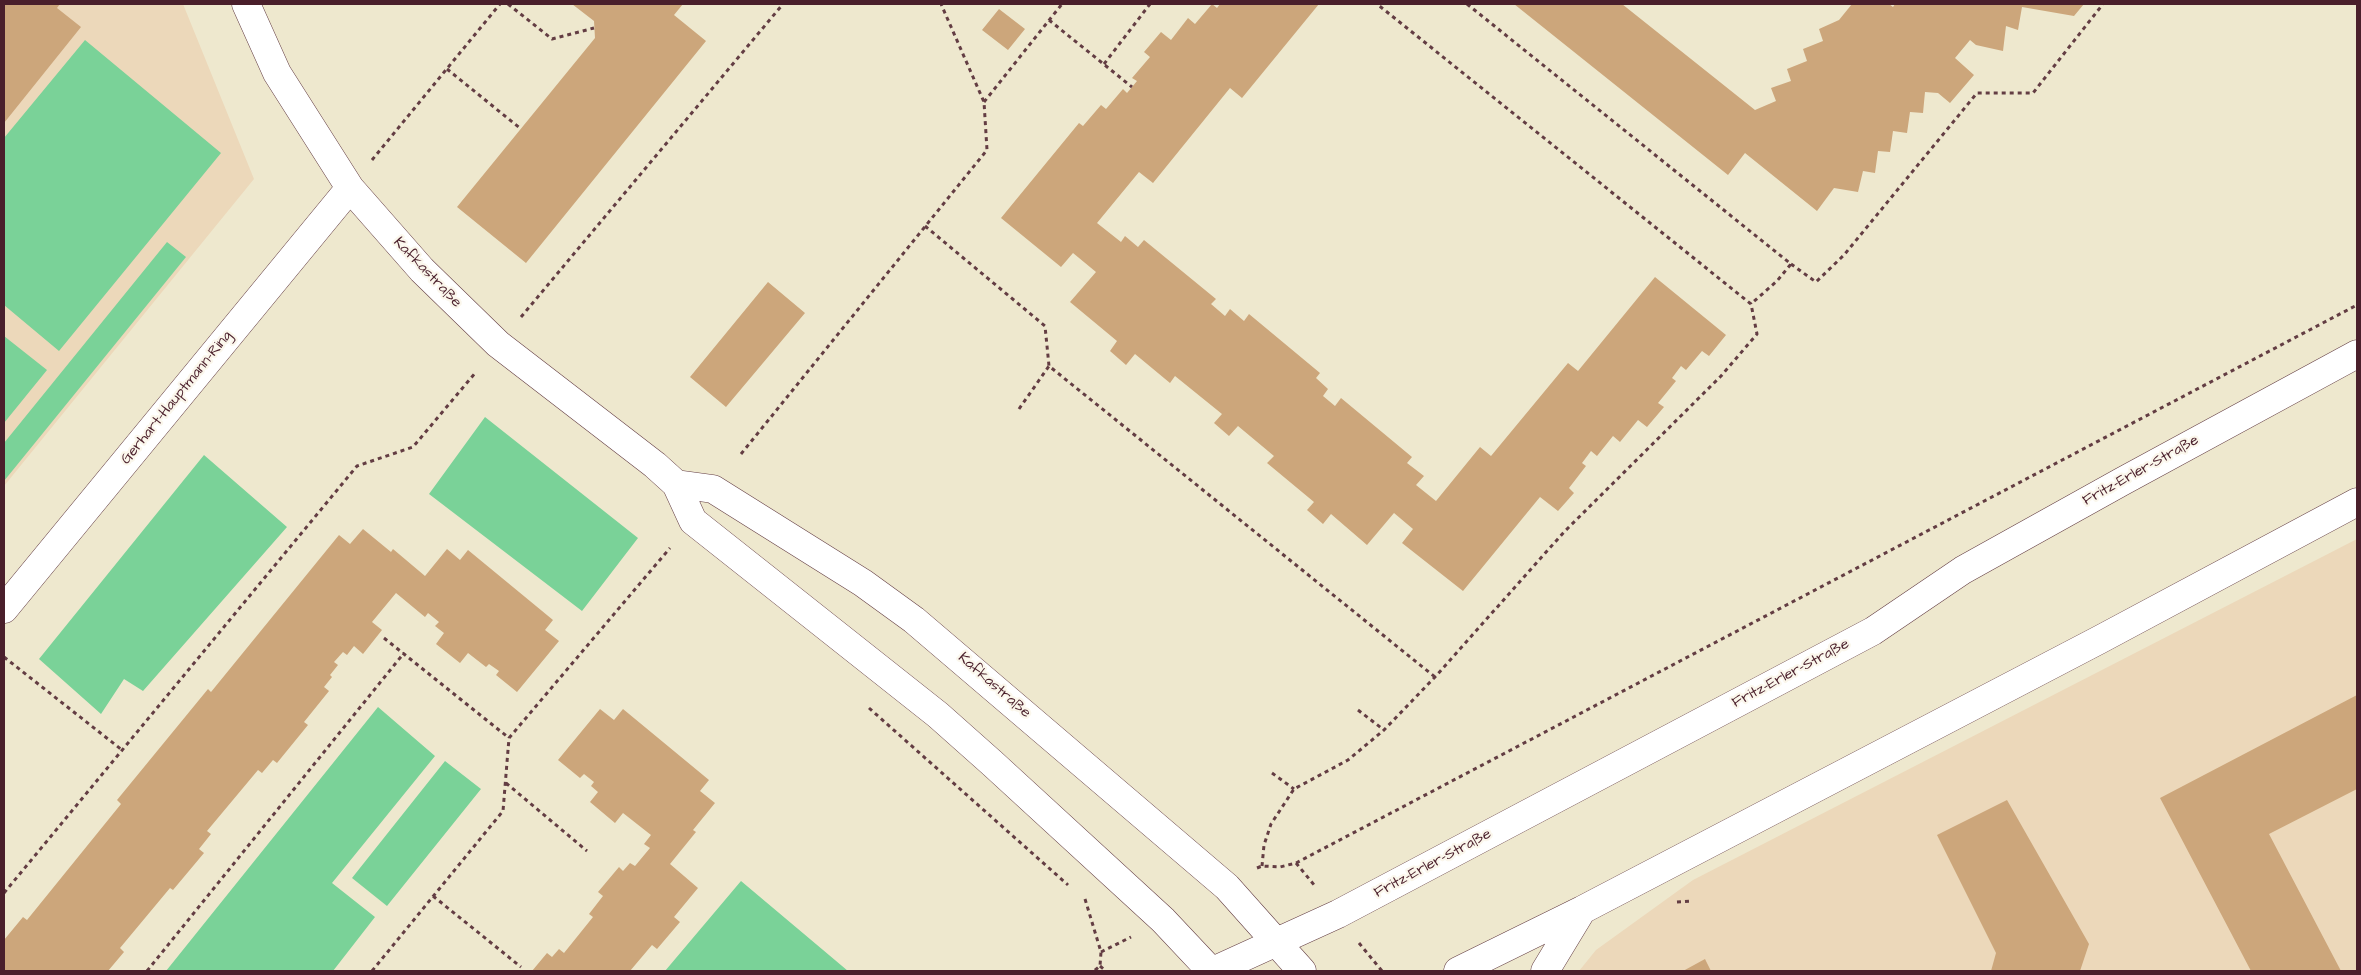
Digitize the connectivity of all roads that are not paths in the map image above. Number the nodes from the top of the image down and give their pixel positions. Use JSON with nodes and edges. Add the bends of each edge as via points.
{"nodes":[{"id":1,"x":246,"y":4,"type":"edge"},
{"id":2,"x":350,"y":188,"type":"junction"},
{"id":3,"x":2357,"y":354,"type":"edge"},
{"id":4,"x":676,"y":484,"type":"junction"},
{"id":5,"x":2357,"y":502,"type":"edge"},
{"id":6,"x":4,"y":609,"type":"edge"},
{"id":7,"x":1582,"y":910,"type":"junction"},
{"id":8,"x":1276,"y":942,"type":"junction"},
{"id":9,"x":1212,"y":971,"type":"edge"},
{"id":10,"x":1302,"y":971,"type":"edge"},
{"id":11,"x":1458,"y":971,"type":"edge"},
{"id":12,"x":1545,"y":971,"type":"edge"}],
"edges":[{"from":1,"to":2,"type":"street","name":"Kafkastraße","via":[[277,73]]},
{"from":2,"to":4,"type":"street","name":"Kafkastraße","via":[[422,270],[498,344]]},
{"from":2,"to":6,"type":"street","name":"Gerhart-Hauptmann-Ring"},
{"from":3,"to":8,"type":"street","name":"Fritz-Erler-Straße","via":[[1963,570],[1873,631],[1338,914]]},
{"from":4,"to":8,"type":"street","name":"Kafkastraße","via":[[713,489],[863,582],[914,620],[1227,888]]},
{"from":4,"to":9,"type":"street","name":"Kafkastraße","via":[[693,521],[938,715],[1162,920]]},
{"from":5,"to":7,"type":"street"},
{"from":7,"to":11,"type":"street"},
{"from":7,"to":12,"type":"street"},
{"from":8,"to":9,"type":"street","name":"Fritz-Erler-Straße"},
{"from":8,"to":10,"type":"street","name":"Kafkastraße"}]}
